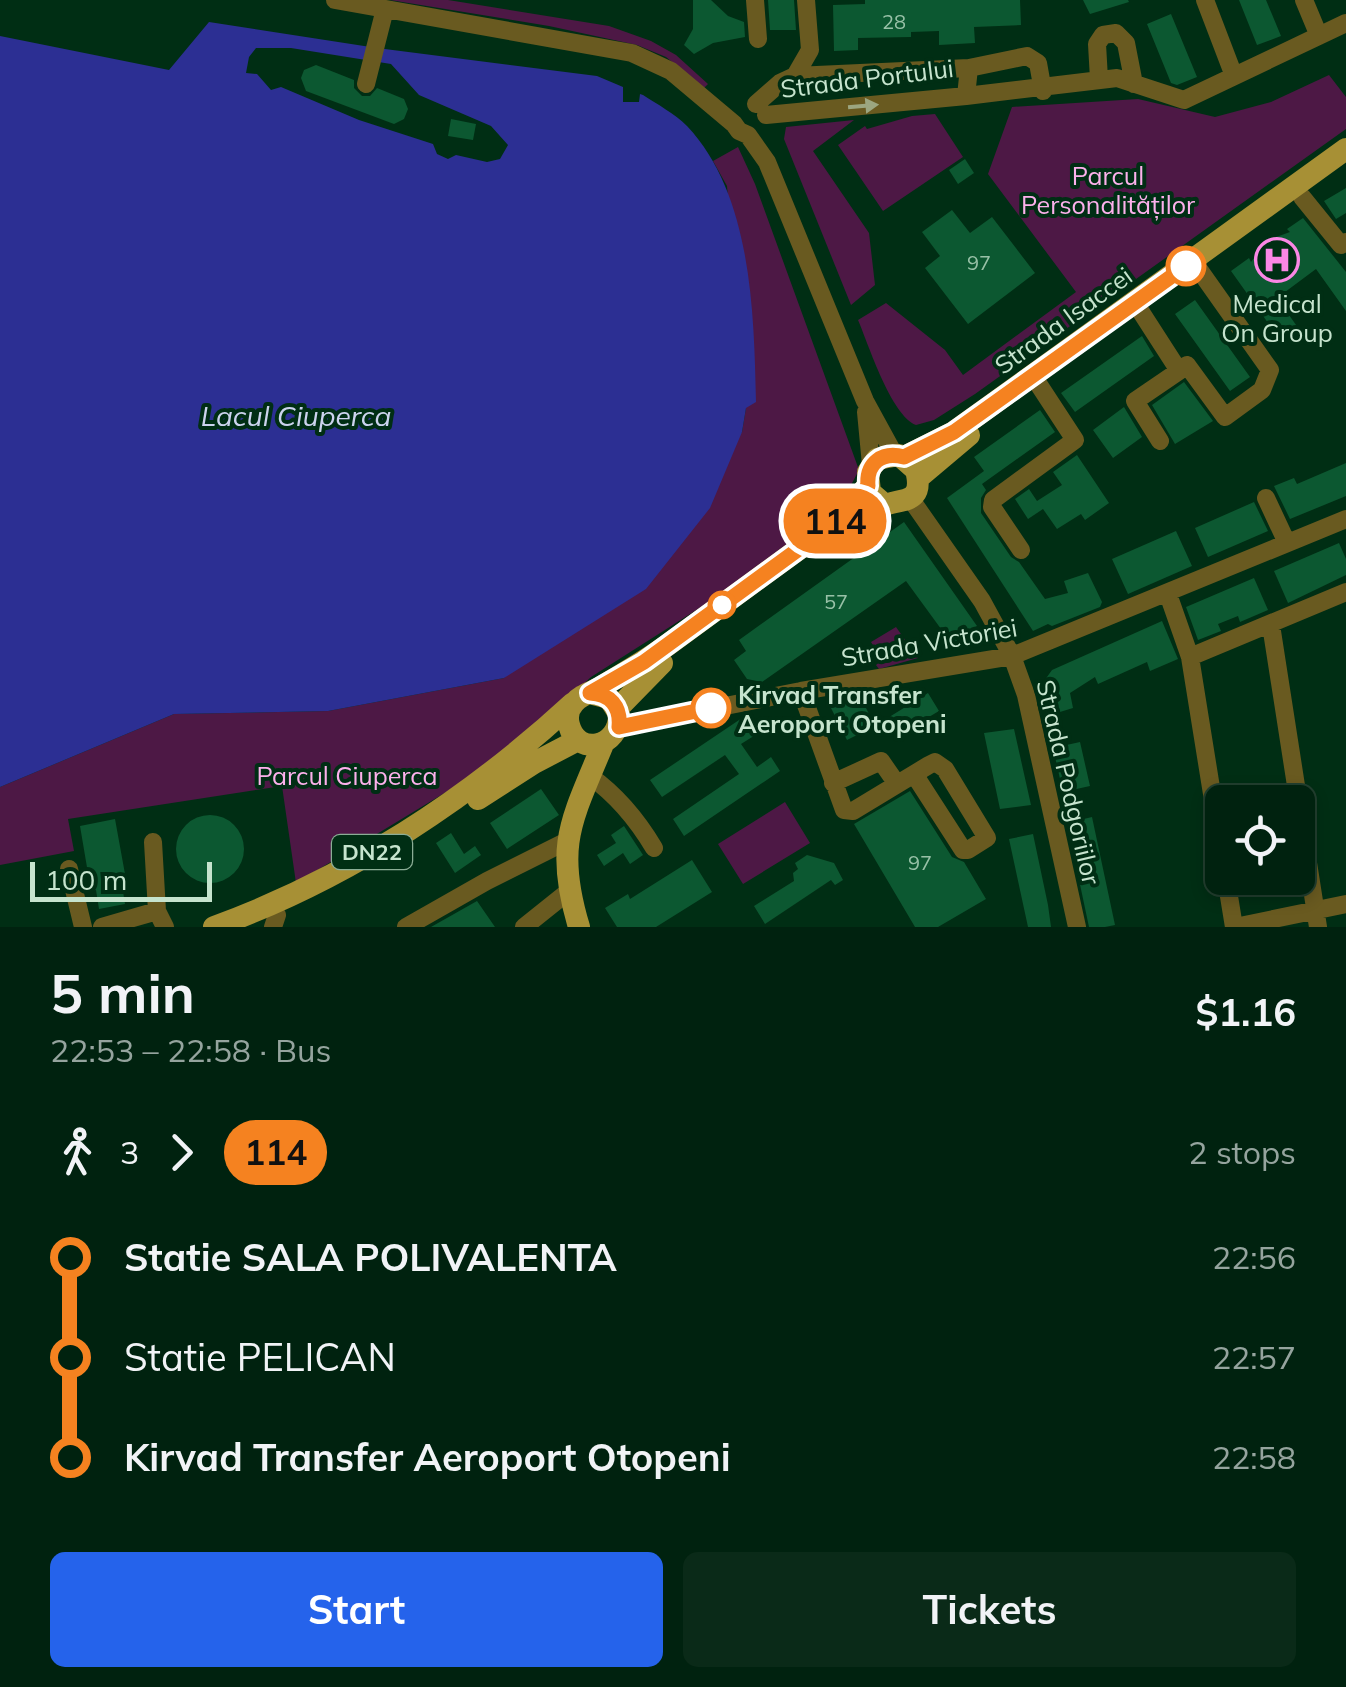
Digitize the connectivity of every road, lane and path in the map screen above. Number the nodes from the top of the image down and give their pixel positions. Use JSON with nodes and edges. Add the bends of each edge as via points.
{"nodes":[{"id":1,"x":335,"y":0,"type":"edge"},
{"id":2,"x":756,"y":0,"type":"edge"},
{"id":3,"x":806,"y":0,"type":"edge"},
{"id":4,"x":1204,"y":0,"type":"edge"},
{"id":5,"x":1304,"y":0,"type":"edge"},
{"id":6,"x":385,"y":9,"type":"junction"},
{"id":7,"x":1346,"y":24,"type":"edge"},
{"id":8,"x":1319,"y":36,"type":"junction"},
{"id":9,"x":758,"y":38,"type":"dead end"},
{"id":10,"x":970,"y":68,"type":"junction"},
{"id":11,"x":368,"y":76,"type":"dead end"},
{"id":12,"x":795,"y":76,"type":"junction"},
{"id":13,"x":1234,"y":76,"type":"junction"},
{"id":14,"x":1099,"y":79,"type":"junction"},
{"id":15,"x":1134,"y":84,"type":"junction"},
{"id":16,"x":1044,"y":89,"type":"junction"},
{"id":17,"x":966,"y":96,"type":"junction"},
{"id":18,"x":751,"y":119,"type":"junction"},
{"id":19,"x":1346,"y":149,"type":"edge"},
{"id":20,"x":1346,"y":165,"type":"edge"},
{"id":21,"x":1302,"y":197,"type":"junction"},
{"id":22,"x":1344,"y":246,"type":"edge"},
{"id":23,"x":1200,"y":271,"type":"junction"},
{"id":24,"x":1141,"y":312,"type":"junction"},
{"id":25,"x":1179,"y":371,"type":"junction"},
{"id":26,"x":1039,"y":386,"type":"junction"},
{"id":27,"x":865,"y":402,"type":"junction"},
{"id":28,"x":1160,"y":442,"type":"dead end"},
{"id":29,"x":899,"y":456,"type":"junction"},
{"id":30,"x":870,"y":476,"type":"junction"},
{"id":31,"x":914,"y":488,"type":"junction"},
{"id":32,"x":1266,"y":498,"type":"dead end"},
{"id":33,"x":884,"y":504,"type":"junction"},
{"id":34,"x":1346,"y":519,"type":"edge"},
{"id":35,"x":1287,"y":544,"type":"junction"},
{"id":36,"x":1021,"y":550,"type":"dead end"},
{"id":37,"x":1346,"y":592,"type":"edge"},
{"id":38,"x":1168,"y":594,"type":"junction"},
{"id":39,"x":1271,"y":624,"type":"junction"},
{"id":40,"x":1012,"y":656,"type":"junction"},
{"id":41,"x":1190,"y":657,"type":"junction"},
{"id":42,"x":800,"y":691,"type":"junction"},
{"id":43,"x":581,"y":698,"type":"junction"},
{"id":44,"x":600,"y":732,"type":"junction"},
{"id":45,"x":914,"y":774,"type":"junction"},
{"id":46,"x":590,"y":776,"type":"junction"},
{"id":47,"x":833,"y":783,"type":"junction"},
{"id":48,"x":897,"y":784,"type":"junction"},
{"id":49,"x":1211,"y":785,"type":"edge"},
{"id":50,"x":578,"y":804,"type":"junction"},
{"id":51,"x":153,"y":842,"type":"dead end"},
{"id":52,"x":567,"y":842,"type":"junction"},
{"id":53,"x":654,"y":848,"type":"dead end"},
{"id":54,"x":69,"y":869,"type":"dead end"},
{"id":55,"x":569,"y":891,"type":"junction"},
{"id":56,"x":1229,"y":895,"type":"edge"},
{"id":57,"x":1346,"y":904,"type":"edge"},
{"id":58,"x":1317,"y":918,"type":"edge"},
{"id":59,"x":161,"y":919,"type":"edge"},
{"id":60,"x":275,"y":921,"type":"edge"},
{"id":61,"x":83,"y":927,"type":"edge"},
{"id":62,"x":102,"y":927,"type":"edge"},
{"id":63,"x":214,"y":927,"type":"edge"},
{"id":64,"x":249,"y":927,"type":"edge"},
{"id":65,"x":406,"y":927,"type":"edge"},
{"id":66,"x":524,"y":927,"type":"edge"},
{"id":67,"x":579,"y":927,"type":"edge"},
{"id":68,"x":1076,"y":927,"type":"edge"},
{"id":69,"x":1234,"y":927,"type":"edge"}],
"edges":[{"from":1,"to":6,"type":"street"},
{"from":2,"to":9,"type":"street"},
{"from":3,"to":12,"type":"street","via":[[810,50]]},
{"from":4,"to":13,"type":"street"},
{"from":5,"to":8,"type":"street"},
{"from":6,"to":11,"type":"street"},
{"from":6,"to":18,"type":"street","via":[[632,53],[672,71],[709,102]]},
{"from":7,"to":8,"type":"street"},
{"from":8,"to":13,"type":"street"},
{"from":10,"to":12,"type":"street","name":"Strada Portului"},
{"from":10,"to":16,"type":"street","via":[[1027,56],[1038,63]]},
{"from":10,"to":17,"type":"street","name":"Strada Portului"},
{"from":12,"to":18,"type":"street","name":"Strada Portului","via":[[780,83]]},
{"from":13,"to":15,"type":"street","via":[[1184,100]]},
{"from":14,"to":15,"type":"street"},
{"from":14,"to":15,"type":"street","via":[[1097,44],[1116,33],[1126,43]]},
{"from":14,"to":16,"type":"street"},
{"from":16,"to":17,"type":"street"},
{"from":18,"to":17,"type":"street","name":"Strada Portului","one_way":true},
{"from":18,"to":27,"type":"street"},
{"from":19,"to":29,"type":"main road","name":"Strada Isaccei","via":[[954,432]]},
{"from":20,"to":21,"type":"main road","name":"Strada Isaccei"},
{"from":21,"to":22,"type":"street"},
{"from":21,"to":23,"type":"main road","name":"Strada Isaccei"},
{"from":23,"to":24,"type":"main road","name":"Strada Isaccei"},
{"from":23,"to":25,"type":"street","via":[[1270,370],[1262,390],[1225,417],[1188,365]]},
{"from":24,"to":25,"type":"street"},
{"from":24,"to":26,"type":"main road","name":"Strada Isaccei"},
{"from":25,"to":28,"type":"street","via":[[1135,400]]},
{"from":26,"to":31,"type":"main road","name":"Strada Isaccei","via":[[961,441]]},
{"from":26,"to":36,"type":"street","via":[[1075,440],[993,500]]},
{"from":27,"to":29,"type":"street"},
{"from":27,"to":30,"type":"street"},
{"from":29,"to":30,"type":"main road","name":"Strada Isaccei","via":[[885,455]]},
{"from":29,"to":31,"type":"main road","via":[[916,470]]},
{"from":30,"to":33,"type":"main road","via":[[874,497]]},
{"from":30,"to":43,"type":"main road","name":"Strada Isaccei","number":"DN22","via":[[833,524],[644,662]]},
{"from":31,"to":33,"type":"main road","name":"Strada Isaccei","via":[[899,504]]},
{"from":31,"to":40,"type":"street","name":"Strada Podgoriilor"},
{"from":32,"to":35,"type":"street"},
{"from":33,"to":44,"type":"main road","name":"Strada Isaccei","number":"DN22","via":[[651,672]]},
{"from":34,"to":35,"type":"street","name":"Strada Victoriei"},
{"from":35,"to":38,"type":"street","name":"Strada Victoriei"},
{"from":37,"to":39,"type":"street"},
{"from":38,"to":40,"type":"street","name":"Strada Victoriei"},
{"from":38,"to":41,"type":"street"},
{"from":39,"to":41,"type":"street"},
{"from":39,"to":58,"type":"street"},
{"from":40,"to":42,"type":"street","name":"Strada Victoriei"},
{"from":40,"to":68,"type":"street","name":"Strada Podgoriilor"},
{"from":41,"to":49,"type":"street"},
{"from":42,"to":44,"type":"street","name":"Strada Victoriei"},
{"from":42,"to":47,"type":"street"},
{"from":43,"to":44,"type":"main road","via":[[603,694]]},
{"from":43,"to":44,"type":"main road","via":[[569,727]]},
{"from":43,"to":63,"type":"main road","name":"Strada Isaccei","number":"DN22","via":[[517,754],[366,856]]},
{"from":44,"to":46,"type":"main road"},
{"from":44,"to":50,"type":"main road"},
{"from":44,"to":60,"type":"main road","name":"Strada Isaccei","number":"DN22","via":[[534,763],[372,868]]},
{"from":45,"to":45,"type":"street","via":[[963,850],[987,838],[940,764]]},
{"from":45,"to":48,"type":"street"},
{"from":46,"to":50,"type":"main road"},
{"from":46,"to":53,"type":"street"},
{"from":47,"to":48,"type":"street","via":[[880,761]]},
{"from":47,"to":48,"type":"street","via":[[844,810],[852,811]]},
{"from":50,"to":52,"type":"main road"},
{"from":51,"to":59,"type":"street"},
{"from":52,"to":55,"type":"main road"},
{"from":52,"to":65,"type":"street"},
{"from":54,"to":61,"type":"street"},
{"from":55,"to":66,"type":"street"},
{"from":55,"to":67,"type":"main road"},
{"from":56,"to":69,"type":"street"},
{"from":57,"to":58,"type":"street"},
{"from":58,"to":69,"type":"street"},
{"from":59,"to":62,"type":"street"},
{"from":60,"to":64,"type":"main road","name":"Strada Isaccei","number":"DN22"}]}
